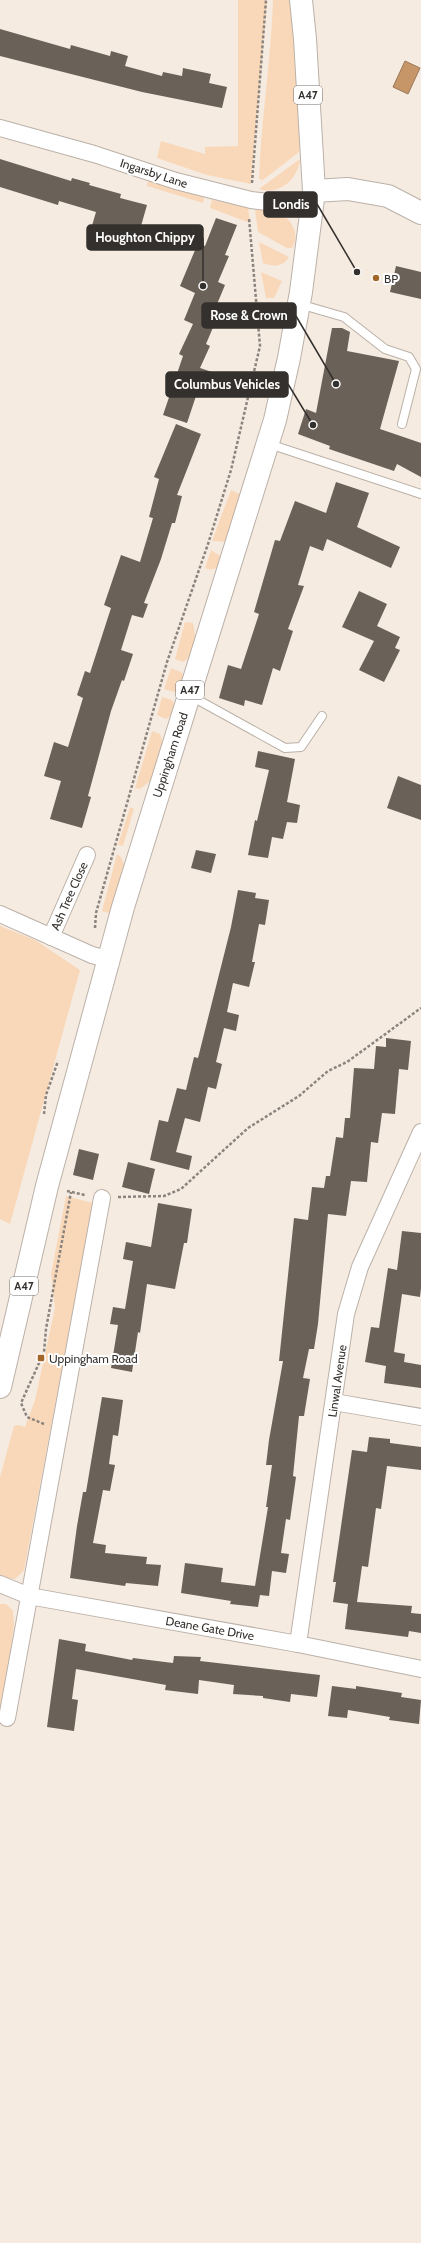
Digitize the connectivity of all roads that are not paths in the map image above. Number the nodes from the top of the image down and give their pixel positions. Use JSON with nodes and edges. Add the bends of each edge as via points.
{"nodes":[{"id":1,"x":301,"y":0,"type":"edge"},
{"id":2,"x":0,"y":128,"type":"edge"},
{"id":3,"x":312,"y":199,"type":"junction"},
{"id":4,"x":421,"y":213,"type":"edge"},
{"id":5,"x":299,"y":304,"type":"junction"},
{"id":6,"x":402,"y":424,"type":"dead end"},
{"id":7,"x":267,"y":443,"type":"junction"},
{"id":8,"x":421,"y":494,"type":"edge"},
{"id":9,"x":189,"y":695,"type":"junction"},
{"id":10,"x":322,"y":716,"type":"dead end"},
{"id":11,"x":87,"y":855,"type":"dead end"},
{"id":12,"x":0,"y":914,"type":"edge"},
{"id":13,"x":51,"y":937,"type":"junction"},
{"id":14,"x":101,"y":958,"type":"junction"},
{"id":15,"x":420,"y":1138,"type":"edge"},
{"id":16,"x":102,"y":1198,"type":"road end"},
{"id":17,"x":4,"y":1354,"type":"edge"},
{"id":18,"x":0,"y":1387,"type":"edge"},
{"id":19,"x":334,"y":1402,"type":"junction"},
{"id":20,"x":421,"y":1416,"type":"edge"},
{"id":21,"x":0,"y":1584,"type":"edge"},
{"id":22,"x":28,"y":1596,"type":"junction"},
{"id":23,"x":298,"y":1644,"type":"junction"},
{"id":24,"x":421,"y":1668,"type":"edge"},
{"id":25,"x":8,"y":1718,"type":"dead end"}],
"edges":[{"from":1,"to":3,"type":"main road","name":"Uppingham Road","number":"A47"},
{"from":2,"to":3,"type":"street","name":"Ingarsby Lane","via":[[94,154],[176,181],[251,200]]},
{"from":3,"to":4,"type":"main road","via":[[348,189],[388,196]]},
{"from":3,"to":5,"type":"main road","name":"Uppingham Road","number":"A47"},
{"from":5,"to":6,"type":"lane","via":[[344,317],[385,349],[409,357],[416,369]]},
{"from":5,"to":7,"type":"main road","name":"Uppingham Road","number":"A47","via":[[275,420]]},
{"from":7,"to":8,"type":"lane"},
{"from":7,"to":9,"type":"main road","name":"Uppingham Road","number":"A47"},
{"from":9,"to":10,"type":"lane","via":[[285,748],[301,746]]},
{"from":9,"to":14,"type":"main road","name":"Uppingham Road","number":"A47","via":[[134,871]]},
{"from":11,"to":13,"type":"street","name":"Ash Tree Close"},
{"from":12,"to":13,"type":"street","name":"Ash Tree Close"},
{"from":13,"to":14,"type":"street","name":"Ash Tree Close"},
{"from":14,"to":17,"type":"main road","name":"Uppingham Road","number":"A47"},
{"from":15,"to":19,"type":"street","name":"Linwal Avenue","via":[[360,1268],[346,1314]]},
{"from":16,"to":22,"type":"street"},
{"from":17,"to":18,"type":"main road","name":"Uppingham Road","number":"A47"},
{"from":19,"to":20,"type":"street"},
{"from":19,"to":23,"type":"street","name":"Linwal Avenue"},
{"from":21,"to":22,"type":"street","name":"Deane Gate Drive"},
{"from":22,"to":23,"type":"street","name":"Deane Gate Drive"},
{"from":22,"to":25,"type":"street"},
{"from":23,"to":24,"type":"street","name":"Deane Gate Drive"}]}
